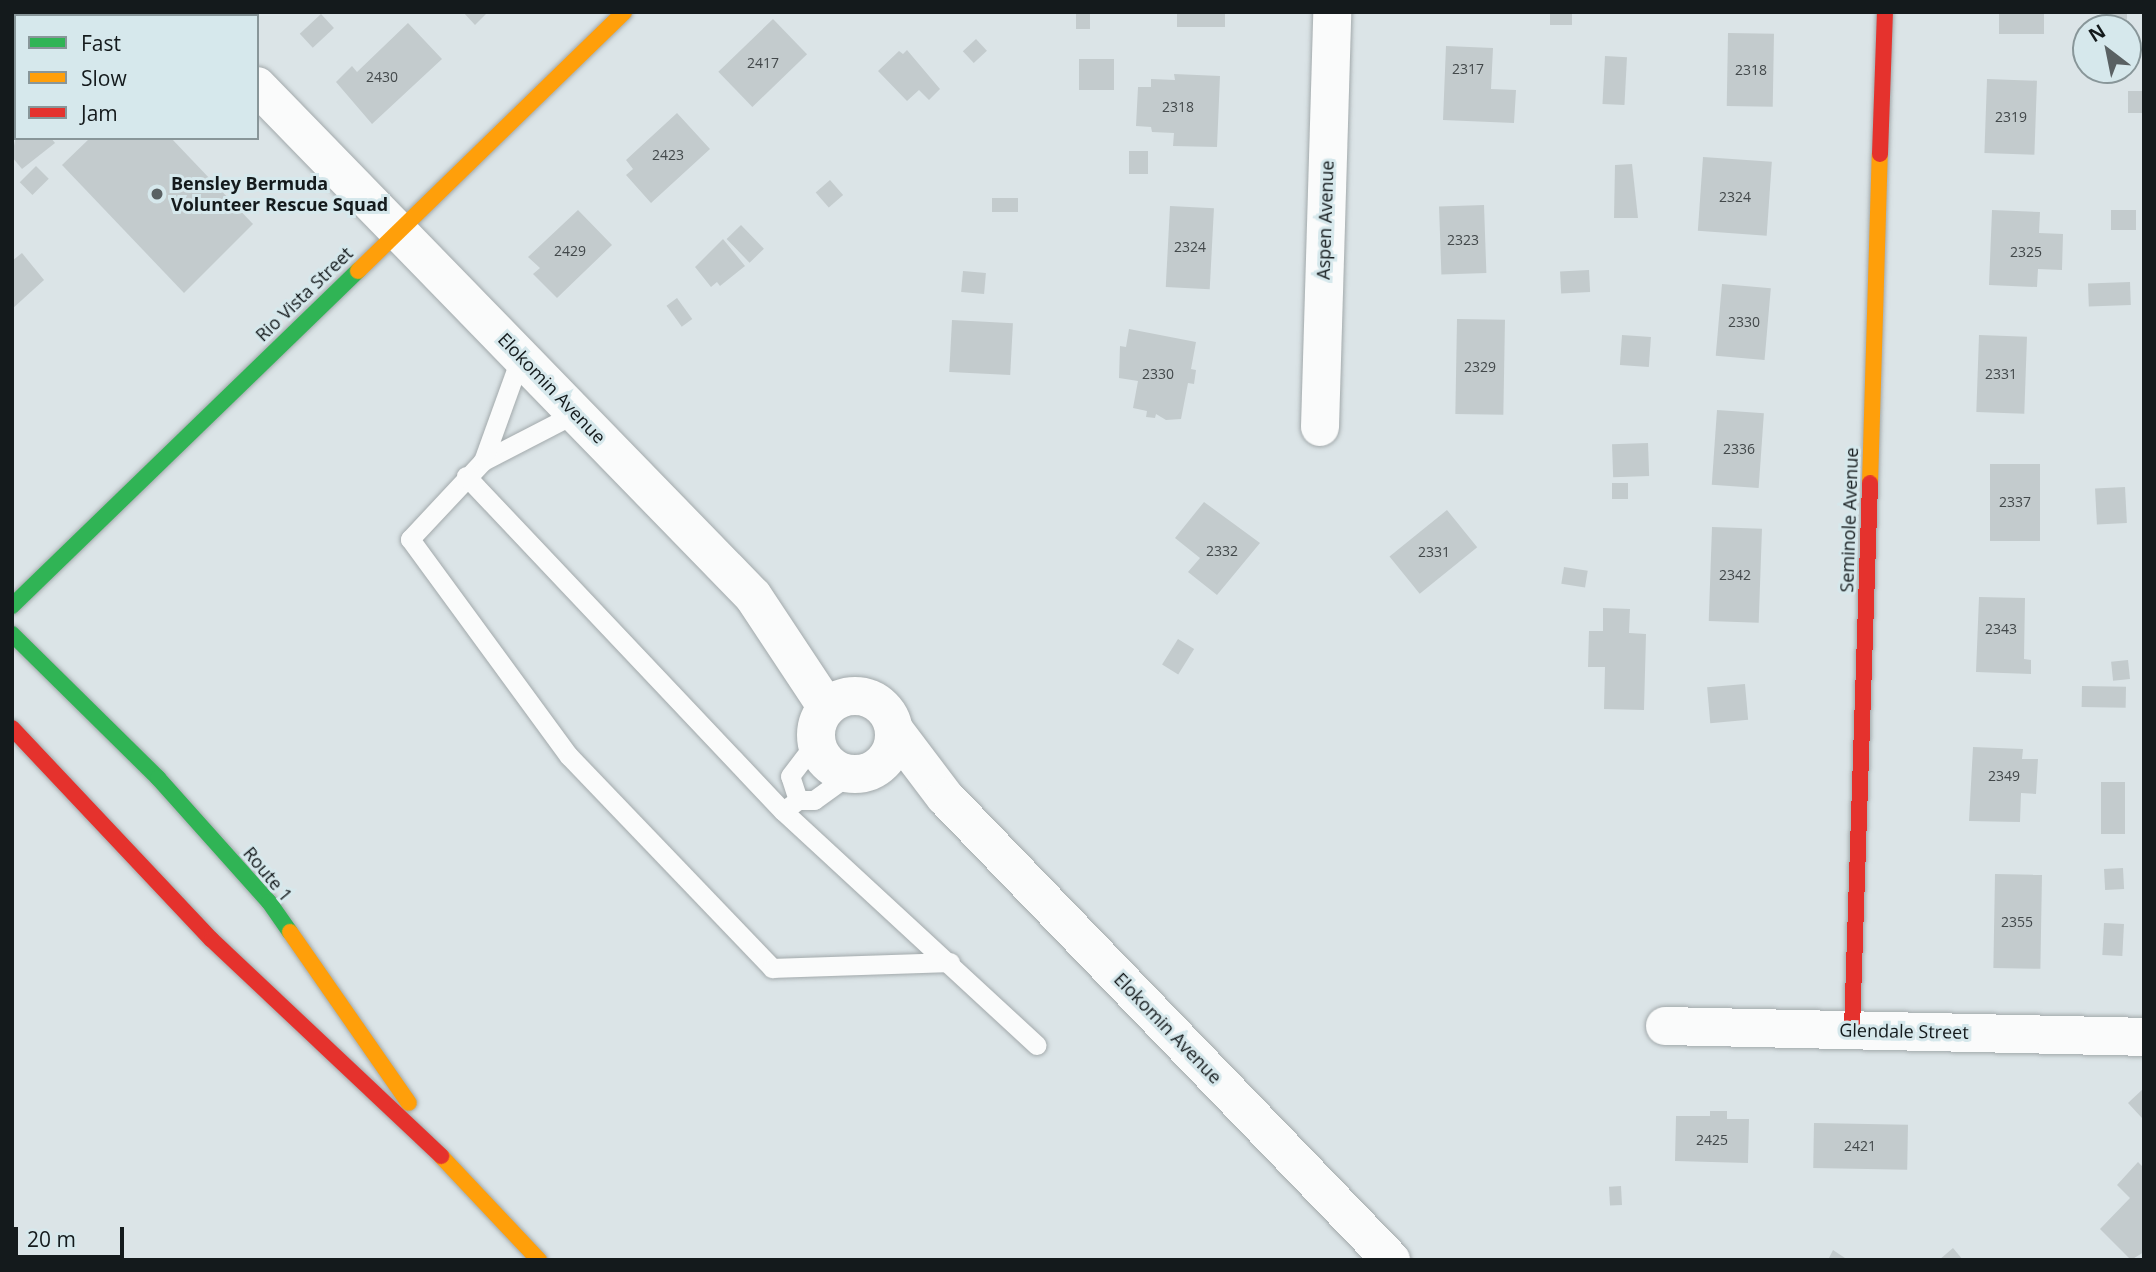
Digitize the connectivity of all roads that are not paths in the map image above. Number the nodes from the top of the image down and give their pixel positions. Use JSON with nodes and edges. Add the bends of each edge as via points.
{"nodes":[{"id":1,"x":624,"y":12,"type":"edge"},
{"id":2,"x":1332,"y":12,"type":"edge"},
{"id":3,"x":1885,"y":12,"type":"edge"},
{"id":4,"x":259,"y":88,"type":"edge"},
{"id":5,"x":399,"y":228,"type":"junction"},
{"id":6,"x":521,"y":356,"type":"junction"},
{"id":7,"x":576,"y":412,"type":"junction"},
{"id":8,"x":1320,"y":427,"type":"dead end"},
{"id":9,"x":483,"y":461,"type":"junction"},
{"id":10,"x":466,"y":476,"type":"junction"},
{"id":11,"x":12,"y":606,"type":"edge"},
{"id":12,"x":12,"y":634,"type":"edge"},
{"id":13,"x":821,"y":725,"type":"junction"},
{"id":14,"x":12,"y":728,"type":"edge"},
{"id":15,"x":895,"y":731,"type":"junction"},
{"id":16,"x":862,"y":771,"type":"junction"},
{"id":17,"x":945,"y":797,"type":"junction"},
{"id":18,"x":790,"y":806,"type":"junction"},
{"id":19,"x":950,"y":962,"type":"junction"},
{"id":20,"x":1665,"y":1026,"type":"dead end"},
{"id":21,"x":1852,"y":1029,"type":"junction"},
{"id":22,"x":2144,"y":1037,"type":"edge"},
{"id":23,"x":1037,"y":1045,"type":"dead end"},
{"id":24,"x":457,"y":1171,"type":"junction"},
{"id":25,"x":540,"y":1260,"type":"edge"},
{"id":26,"x":1391,"y":1260,"type":"edge"}],
"edges":[{"from":1,"to":5,"type":"street","name":"Rio Vista Street"},
{"from":2,"to":8,"type":"street","name":"Aspen Avenue"},
{"from":3,"to":21,"type":"street","name":"Seminole Avenue"},
{"from":4,"to":5,"type":"street","name":"Elokomin Avenue"},
{"from":5,"to":6,"type":"street","name":"Elokomin Avenue"},
{"from":5,"to":11,"type":"street","name":"Rio Vista Street"},
{"from":6,"to":7,"type":"street","name":"Elokomin Avenue"},
{"from":6,"to":9,"type":"lane"},
{"from":7,"to":9,"type":"lane"},
{"from":7,"to":13,"type":"street","name":"Elokomin Avenue","via":[[753,596]]},
{"from":9,"to":10,"type":"lane"},
{"from":10,"to":18,"type":"lane"},
{"from":10,"to":19,"type":"lane","via":[[410,539],[569,756],[772,968]]},
{"from":12,"to":24,"type":"street","name":"Route 1","via":[[158,778],[269,902]]},
{"from":13,"to":15,"type":"street","via":[[838,700],[863,697],[885,711]]},
{"from":13,"to":16,"type":"street","via":[[828,764]]},
{"from":13,"to":18,"type":"lane","via":[[790,776]]},
{"from":14,"to":24,"type":"street","name":"Route 1","via":[[212,940]]},
{"from":15,"to":16,"type":"street","via":[[891,748]]},
{"from":15,"to":17,"type":"street","name":"Elokomin Avenue"},
{"from":16,"to":17,"type":"street","name":"Elokomin Avenue"},
{"from":16,"to":18,"type":"lane","via":[[814,800]]},
{"from":17,"to":26,"type":"street","name":"Elokomin Avenue"},
{"from":18,"to":19,"type":"lane"},
{"from":19,"to":23,"type":"lane"},
{"from":20,"to":21,"type":"street","name":"Glendale Street"},
{"from":21,"to":22,"type":"street","name":"Glendale Street"},
{"from":24,"to":25,"type":"street","name":"Route 1"}]}
